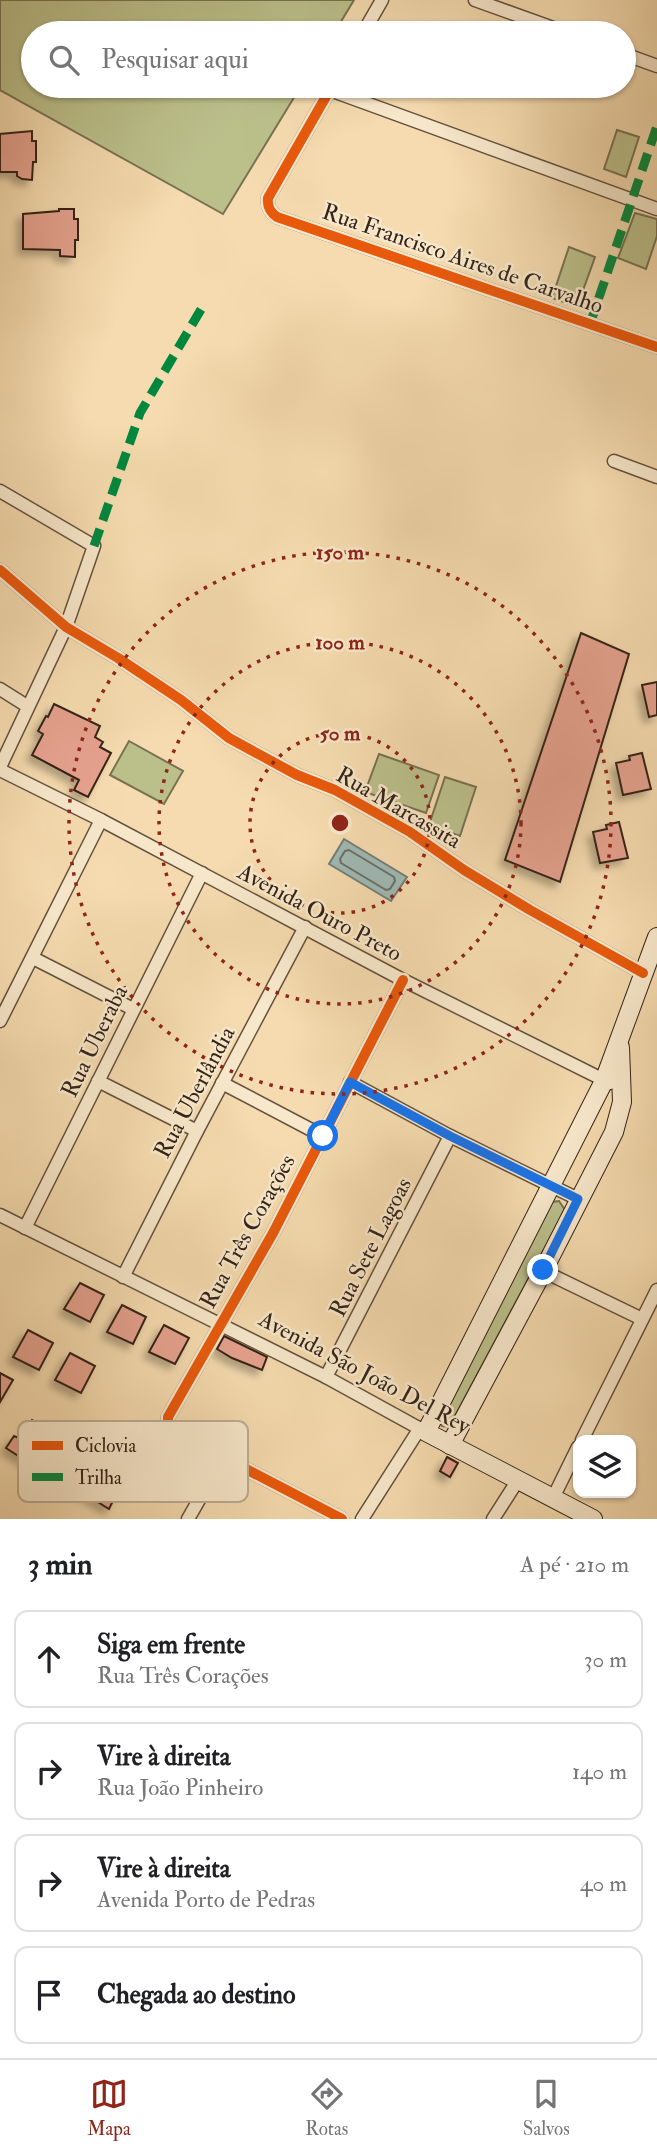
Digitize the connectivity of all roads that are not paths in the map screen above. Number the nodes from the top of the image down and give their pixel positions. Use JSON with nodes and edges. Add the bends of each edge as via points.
{"nodes":[{"id":1,"x":383,"y":0,"type":"edge"},
{"id":2,"x":474,"y":0,"type":"edge"},
{"id":3,"x":370,"y":21,"type":"edge"},
{"id":4,"x":533,"y":21,"type":"edge"},
{"id":5,"x":636,"y":58,"type":"edge"},
{"id":6,"x":657,"y":66,"type":"edge"},
{"id":7,"x":325,"y":98,"type":"edge"},
{"id":8,"x":358,"y":98,"type":"edge"},
{"id":9,"x":657,"y":209,"type":"edge"},
{"id":10,"x":657,"y":347,"type":"edge"},
{"id":11,"x":614,"y":461,"type":"dead end"},
{"id":12,"x":657,"y":477,"type":"edge"},
{"id":13,"x":0,"y":491,"type":"edge"},
{"id":14,"x":0,"y":570,"type":"edge"},
{"id":15,"x":66,"y":627,"type":"junction"},
{"id":16,"x":0,"y":689,"type":"edge"},
{"id":17,"x":27,"y":706,"type":"junction"},
{"id":18,"x":0,"y":768,"type":"edge"},
{"id":19,"x":101,"y":820,"type":"junction"},
{"id":20,"x":202,"y":873,"type":"junction"},
{"id":21,"x":305,"y":927,"type":"junction"},
{"id":22,"x":657,"y":937,"type":"edge"},
{"id":23,"x":33,"y":958,"type":"junction"},
{"id":24,"x":643,"y":972,"type":"junction"},
{"id":25,"x":403,"y":980,"type":"junction"},
{"id":26,"x":133,"y":1009,"type":"junction"},
{"id":27,"x":0,"y":1021,"type":"edge"},
{"id":28,"x":620,"y":1040,"type":"junction"},
{"id":29,"x":604,"y":1080,"type":"junction"},
{"id":30,"x":98,"y":1081,"type":"junction"},
{"id":31,"x":350,"y":1082,"type":"junction"},
{"id":32,"x":222,"y":1083,"type":"junction"},
{"id":33,"x":622,"y":1088,"type":"junction"},
{"id":34,"x":197,"y":1131,"type":"junction"},
{"id":35,"x":323,"y":1136,"type":"junction"},
{"id":36,"x":450,"y":1136,"type":"junction"},
{"id":37,"x":552,"y":1186,"type":"junction"},
{"id":38,"x":578,"y":1199,"type":"junction"},
{"id":39,"x":0,"y":1215,"type":"edge"},
{"id":40,"x":25,"y":1228,"type":"junction"},
{"id":41,"x":543,"y":1270,"type":"junction"},
{"id":42,"x":123,"y":1277,"type":"junction"},
{"id":43,"x":657,"y":1290,"type":"edge"},
{"id":44,"x":642,"y":1319,"type":"junction"},
{"id":45,"x":220,"y":1324,"type":"junction"},
{"id":46,"x":327,"y":1377,"type":"junction"},
{"id":47,"x":167,"y":1421,"type":"edge"},
{"id":48,"x":423,"y":1430,"type":"junction"},
{"id":49,"x":584,"y":1435,"type":"edge"},
{"id":50,"x":450,"y":1445,"type":"junction"},
{"id":51,"x":573,"y":1457,"type":"edge"},
{"id":52,"x":248,"y":1471,"type":"edge"},
{"id":53,"x":518,"y":1480,"type":"junction"},
{"id":54,"x":552,"y":1498,"type":"junction"},
{"id":55,"x":198,"y":1502,"type":"edge"},
{"id":56,"x":188,"y":1519,"type":"edge"},
{"id":57,"x":342,"y":1519,"type":"edge"},
{"id":58,"x":362,"y":1519,"type":"edge"},
{"id":59,"x":492,"y":1519,"type":"edge"},
{"id":60,"x":593,"y":1519,"type":"edge"}],
"edges":[{"from":1,"to":3,"type":"street"},
{"from":2,"to":4,"type":"street"},
{"from":5,"to":6,"type":"street"},
{"from":7,"to":10,"type":"street","name":"Rua Francisco Aires de Carvalho","via":[[268,198],[269,208],[277,216]]},
{"from":8,"to":9,"type":"street"},
{"from":11,"to":12,"type":"street"},
{"from":13,"to":15,"type":"street","via":[[94,546]]},
{"from":14,"to":15,"type":"street","name":"Rua Marcassita"},
{"from":15,"to":17,"type":"street"},
{"from":15,"to":24,"type":"street","name":"Rua Marcassita","via":[[149,679],[229,738],[410,832],[530,910]]},
{"from":16,"to":17,"type":"street"},
{"from":17,"to":18,"type":"street"},
{"from":18,"to":19,"type":"street","name":"Avenida Ouro Preto"},
{"from":19,"to":20,"type":"street","name":"Avenida Ouro Preto"},
{"from":19,"to":23,"type":"street"},
{"from":20,"to":21,"type":"street","name":"Avenida Ouro Preto"},
{"from":20,"to":26,"type":"street","name":"Rua Uberaba"},
{"from":21,"to":25,"type":"street","name":"Avenida Ouro Preto"},
{"from":21,"to":32,"type":"street","name":"Rua Uberlândia"},
{"from":22,"to":24,"type":"main road"},
{"from":23,"to":26,"type":"street"},
{"from":23,"to":27,"type":"street"},
{"from":24,"to":28,"type":"main road"},
{"from":25,"to":29,"type":"street","name":"Avenida Ouro Preto"},
{"from":25,"to":31,"type":"street","name":"Rua Três Corações"},
{"from":26,"to":30,"type":"street","name":"Rua Uberaba"},
{"from":28,"to":29,"type":"main road"},
{"from":28,"to":33,"type":"main road"},
{"from":29,"to":33,"type":"street","name":"Avenida Ouro Preto"},
{"from":29,"to":37,"type":"main road"},
{"from":30,"to":34,"type":"street"},
{"from":30,"to":40,"type":"street","name":"Rua Uberaba"},
{"from":31,"to":35,"type":"street","name":"Rua Três Corações"},
{"from":31,"to":36,"type":"street"},
{"from":32,"to":34,"type":"street","name":"Rua Uberlândia"},
{"from":32,"to":35,"type":"street"},
{"from":33,"to":38,"type":"main road","via":[[614,1132]]},
{"from":34,"to":42,"type":"street","name":"Rua Uberlândia"},
{"from":35,"to":45,"type":"street","name":"Rua Três Corações","via":[[274,1233]]},
{"from":36,"to":37,"type":"street"},
{"from":36,"to":46,"type":"street","name":"Rua Sete Lagoas"},
{"from":37,"to":38,"type":"street"},
{"from":37,"to":48,"type":"main road"},
{"from":38,"to":41,"type":"main road"},
{"from":39,"to":40,"type":"street","name":"Avenida São João Del Rey"},
{"from":40,"to":42,"type":"street","name":"Avenida São João Del Rey"},
{"from":41,"to":44,"type":"street"},
{"from":41,"to":50,"type":"main road"},
{"from":42,"to":45,"type":"street","name":"Avenida São João Del Rey"},
{"from":43,"to":44,"type":"street"},
{"from":44,"to":49,"type":"street"},
{"from":45,"to":46,"type":"street","name":"Avenida São João Del Rey"},
{"from":45,"to":47,"type":"street","name":"Rua Três Corações"},
{"from":46,"to":48,"type":"street","name":"Avenida São João Del Rey"},
{"from":48,"to":50,"type":"main road","name":"Avenida São João Del Rey"},
{"from":48,"to":58,"type":"street"},
{"from":50,"to":53,"type":"main road","name":"Avenida São João Del Rey"},
{"from":51,"to":54,"type":"street"},
{"from":52,"to":57,"type":"street"},
{"from":53,"to":54,"type":"main road","name":"Avenida São João Del Rey"},
{"from":53,"to":59,"type":"street"},
{"from":54,"to":60,"type":"main road","name":"Avenida São João Del Rey"},
{"from":55,"to":56,"type":"street"}]}
